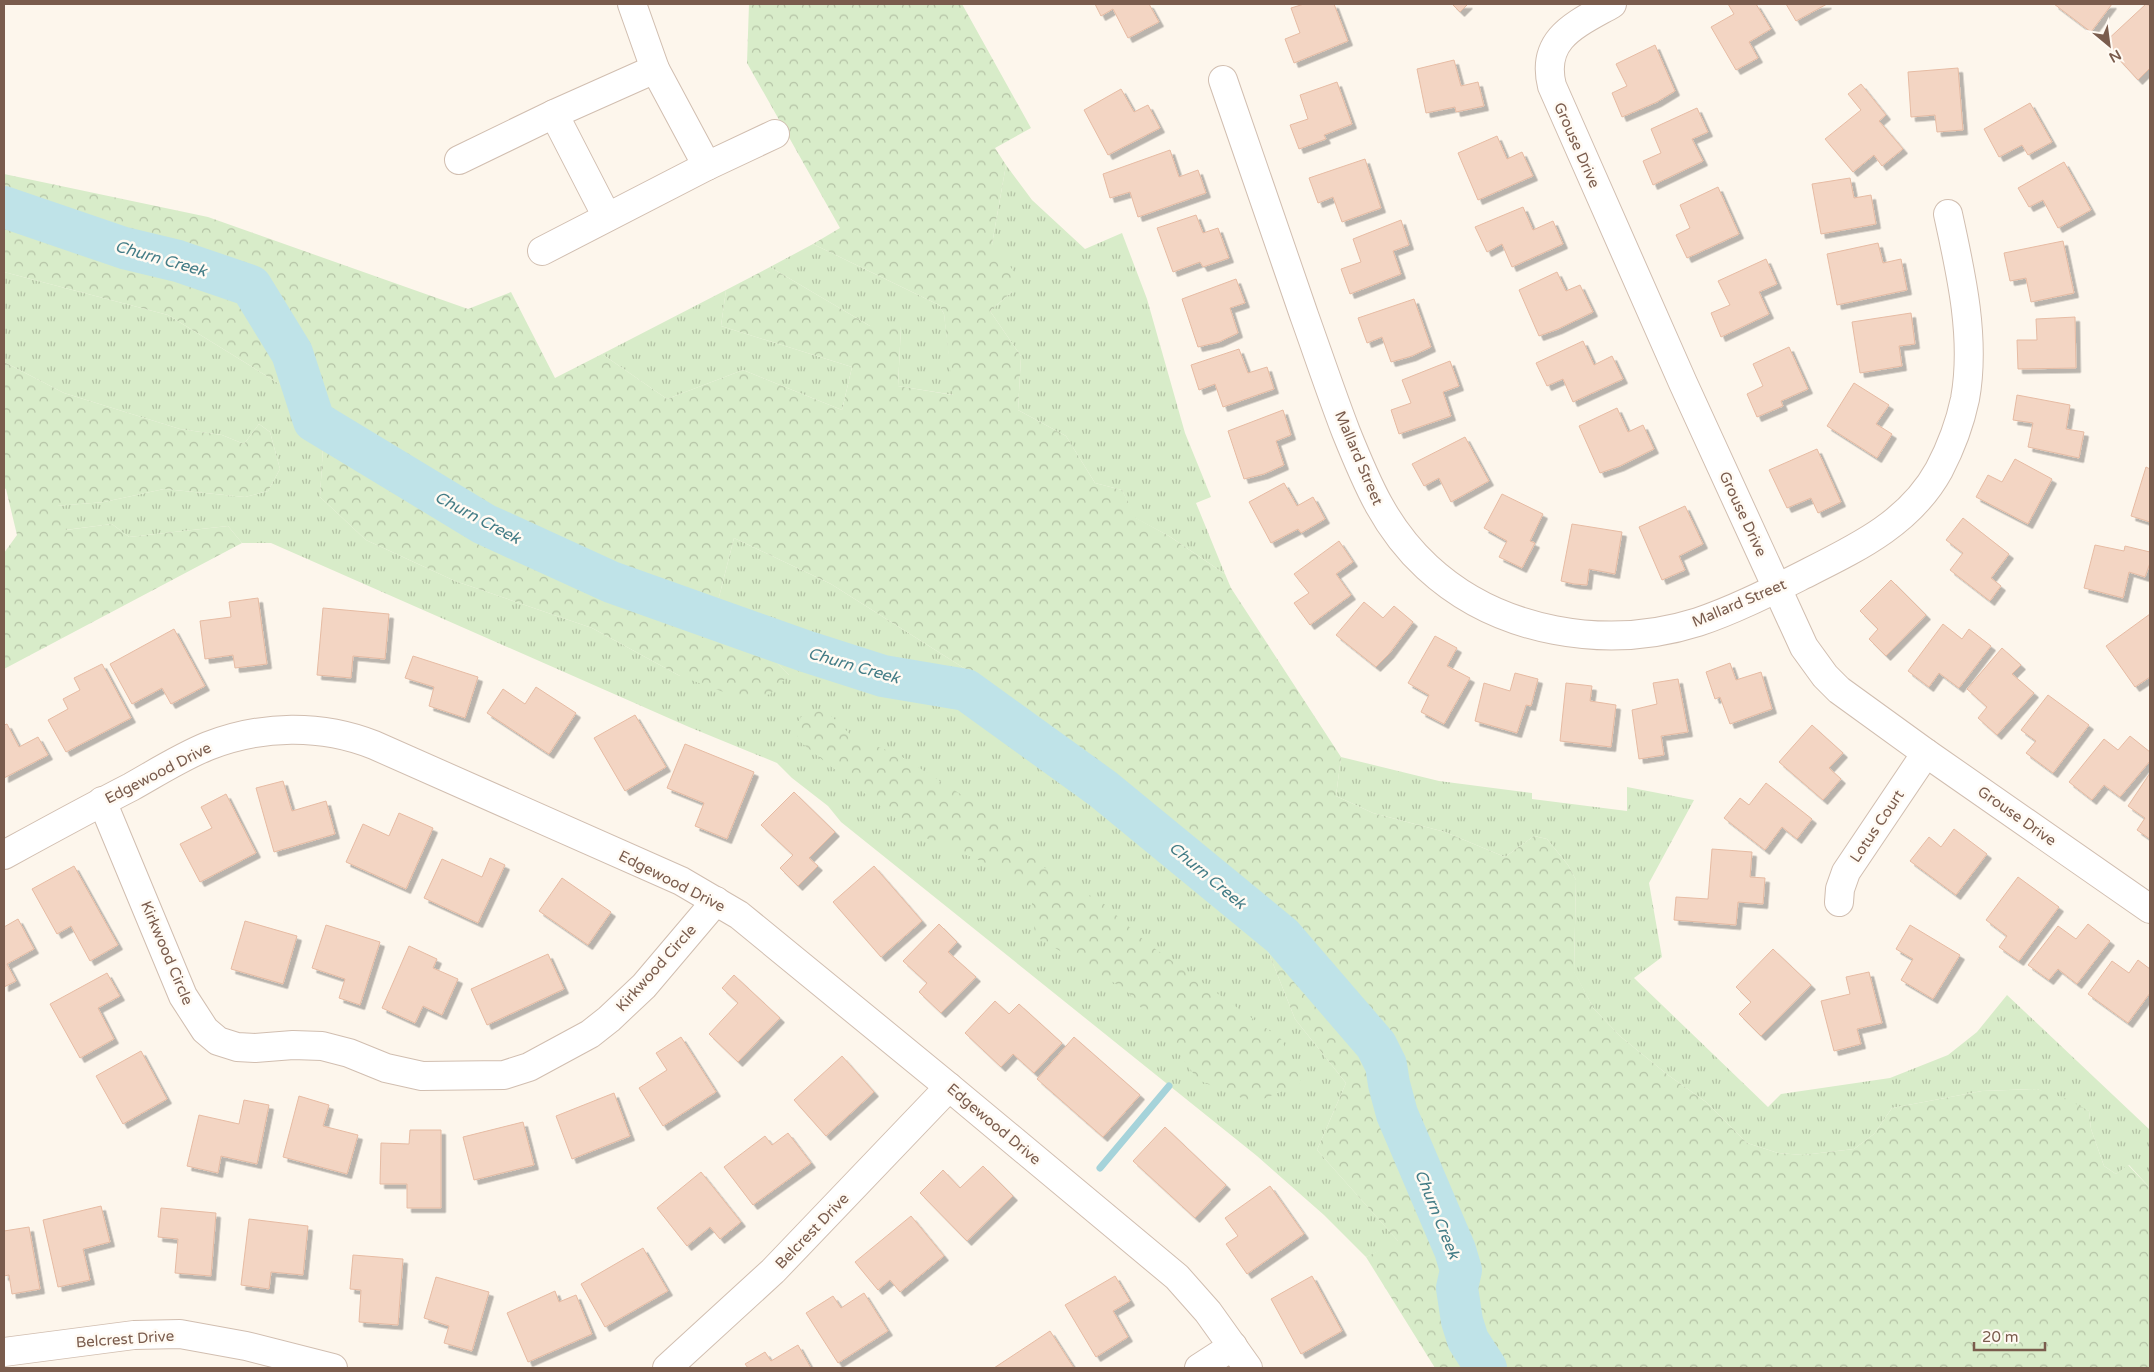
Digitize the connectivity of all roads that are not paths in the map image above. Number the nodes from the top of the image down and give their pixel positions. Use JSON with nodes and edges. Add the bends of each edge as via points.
{"nodes":[{"id":1,"x":632,"y":4,"type":"edge"},
{"id":2,"x":1612,"y":4,"type":"edge"},
{"id":3,"x":656,"y":69,"type":"junction"},
{"id":4,"x":1223,"y":80,"type":"dead end"},
{"id":5,"x":554,"y":114,"type":"junction"},
{"id":6,"x":775,"y":134,"type":"dead end"},
{"id":7,"x":459,"y":160,"type":"dead end"},
{"id":8,"x":707,"y":166,"type":"junction"},
{"id":9,"x":1948,"y":214,"type":"dead end"},
{"id":10,"x":607,"y":217,"type":"junction"},
{"id":11,"x":542,"y":251,"type":"dead end"},
{"id":12,"x":1777,"y":588,"type":"junction"},
{"id":13,"x":1926,"y":753,"type":"junction"},
{"id":14,"x":102,"y":801,"type":"junction"},
{"id":15,"x":4,"y":855,"type":"edge"},
{"id":16,"x":716,"y":901,"type":"junction"},
{"id":17,"x":1839,"y":902,"type":"dead end"},
{"id":18,"x":2150,"y":909,"type":"edge"},
{"id":19,"x":950,"y":1087,"type":"junction"},
{"id":20,"x":1233,"y":1346,"type":"junction"},
{"id":21,"x":4,"y":1352,"type":"edge"},
{"id":22,"x":318,"y":1366,"type":"edge"},
{"id":23,"x":667,"y":1368,"type":"edge"},
{"id":24,"x":1199,"y":1368,"type":"edge"},
{"id":25,"x":1248,"y":1368,"type":"edge"}],
"edges":[{"from":1,"to":3,"type":"street"},
{"from":2,"to":12,"type":"street","name":"Grouse Drive","via":[[1562,36],[1550,65],[1552,86]]},
{"from":3,"to":5,"type":"street"},
{"from":3,"to":8,"type":"street"},
{"from":4,"to":12,"type":"street","name":"Mallard Street","via":[[1366,484],[1392,528],[1426,566],[1467,596],[1499,613],[1538,626],[1592,635],[1628,635],[1674,628],[1720,614]]},
{"from":5,"to":7,"type":"street"},
{"from":5,"to":10,"type":"street"},
{"from":6,"to":8,"type":"street"},
{"from":8,"to":10,"type":"street"},
{"from":9,"to":12,"type":"street","name":"Mallard Street","via":[[1963,296],[1968,368],[1965,400],[1948,450],[1921,496],[1881,534]]},
{"from":10,"to":11,"type":"street"},
{"from":12,"to":13,"type":"street","name":"Grouse Drive","via":[[1804,648],[1825,676],[1839,690]]},
{"from":13,"to":17,"type":"street","name":"Lotus Court","via":[[1846,872]]},
{"from":13,"to":18,"type":"street","name":"Grouse Drive"},
{"from":14,"to":15,"type":"street","name":"Edgewood Drive"},
{"from":14,"to":16,"type":"street","name":"Edgewood Drive","via":[[192,753],[234,737],[277,729],[338,733],[467,785],[680,881]]},
{"from":14,"to":16,"type":"street","name":"Kirkwood Circle","via":[[183,996],[205,1030],[218,1041],[237,1046],[322,1046],[386,1068],[422,1076],[504,1075],[529,1067],[590,1034],[609,1019],[644,986]]},
{"from":16,"to":19,"type":"street","name":"Edgewood Drive","via":[[754,926]]},
{"from":19,"to":20,"type":"street","name":"Edgewood Drive","via":[[1177,1277]]},
{"from":19,"to":23,"type":"street","name":"Belcrest Drive","via":[[773,1271]]},
{"from":20,"to":24,"type":"street"},
{"from":20,"to":25,"type":"street","name":"Edgewood Drive"},
{"from":21,"to":22,"type":"street","name":"Belcrest Drive","via":[[134,1335],[180,1334]]}]}
